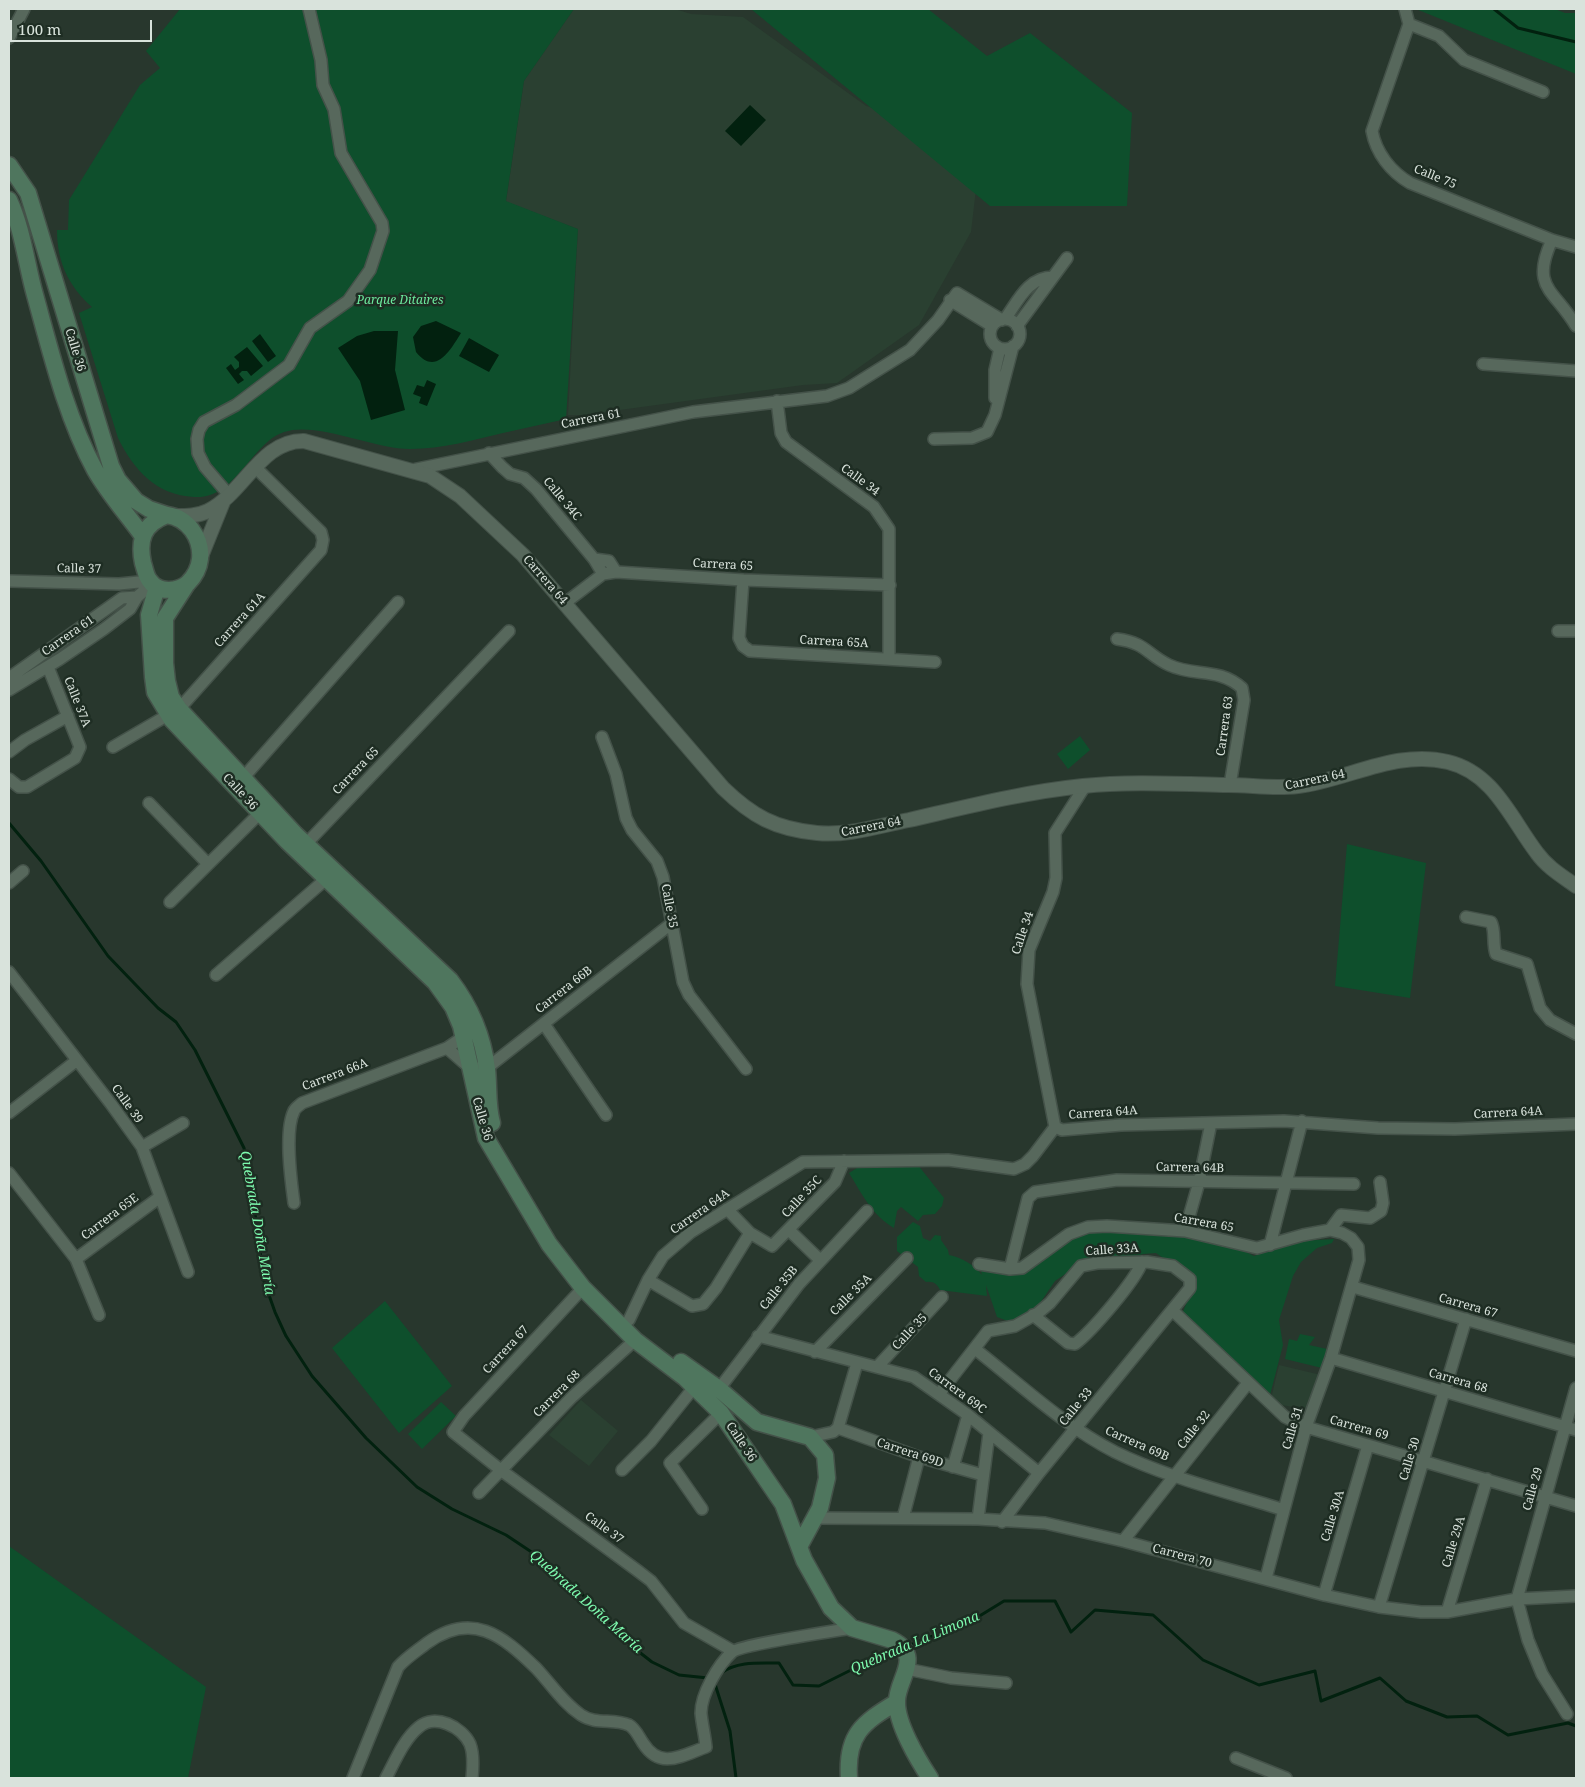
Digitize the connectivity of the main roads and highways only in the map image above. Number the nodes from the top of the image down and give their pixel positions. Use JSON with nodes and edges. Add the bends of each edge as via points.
{"nodes":[{"id":1,"x":9,"y":165,"type":"edge"},
{"id":2,"x":9,"y":200,"type":"edge"},
{"id":3,"x":171,"y":516,"type":"junction"},
{"id":4,"x":142,"y":535,"type":"junction"},
{"id":5,"x":153,"y":584,"type":"junction"},
{"id":6,"x":187,"y":584,"type":"junction"},
{"id":7,"x":174,"y":712,"type":"junction"},
{"id":8,"x":757,"y":1422,"type":"junction"},
{"id":9,"x":737,"y":1435,"type":"junction"},
{"id":10,"x":783,"y":1504,"type":"junction"},
{"id":11,"x":822,"y":1515,"type":"junction"},
{"id":12,"x":800,"y":1545,"type":"junction"},
{"id":13,"x":896,"y":1702,"type":"junction"},
{"id":14,"x":849,"y":1778,"type":"edge"},
{"id":15,"x":930,"y":1778,"type":"edge"}],
"edges":[{"from":1,"to":3,"type":"main road","name":"Calle 36","via":[[28,193],[114,473],[136,501]]},
{"from":2,"to":4,"type":"main road","name":"Calle 36","via":[[21,234],[52,357],[77,430],[96,472]]},
{"from":3,"to":4,"type":"main road","via":[[149,524]]},
{"from":3,"to":6,"type":"main road","via":[[190,527],[198,540],[200,559]]},
{"from":4,"to":5,"type":"main road","via":[[142,559]]},
{"from":5,"to":6,"type":"main road","via":[[168,590]]},
{"from":5,"to":7,"type":"main road","name":"Calle 36","via":[[150,616],[155,692]]},
{"from":6,"to":7,"type":"main road","name":"Calle 36","via":[[165,618],[164,663]]},
{"from":7,"to":8,"type":"main road","name":"Calle 36","via":[[244,778],[306,844],[450,980],[475,1023],[487,1068],[488,1109],[497,1136],[522,1184],[590,1282],[641,1332],[719,1389]]},
{"from":7,"to":9,"type":"main road","name":"Calle 36","via":[[260,813],[435,982],[453,1008],[463,1037],[486,1138],[549,1244],[583,1288],[635,1340],[695,1386]]},
{"from":8,"to":9,"type":"main road"},
{"from":8,"to":11,"type":"main road","via":[[810,1437],[825,1455],[828,1466]]},
{"from":9,"to":10,"type":"main road","name":"Calle 36"},
{"from":10,"to":11,"type":"main road"},
{"from":10,"to":12,"type":"main road","name":"Calle 36"},
{"from":11,"to":12,"type":"main road"},
{"from":12,"to":13,"type":"main road","name":"Calle 36","via":[[815,1583],[831,1608],[852,1628],[904,1656]]},
{"from":13,"to":14,"type":"main road","via":[[863,1724],[852,1740]]},
{"from":13,"to":15,"type":"main road","via":[[914,1754]]}]}
